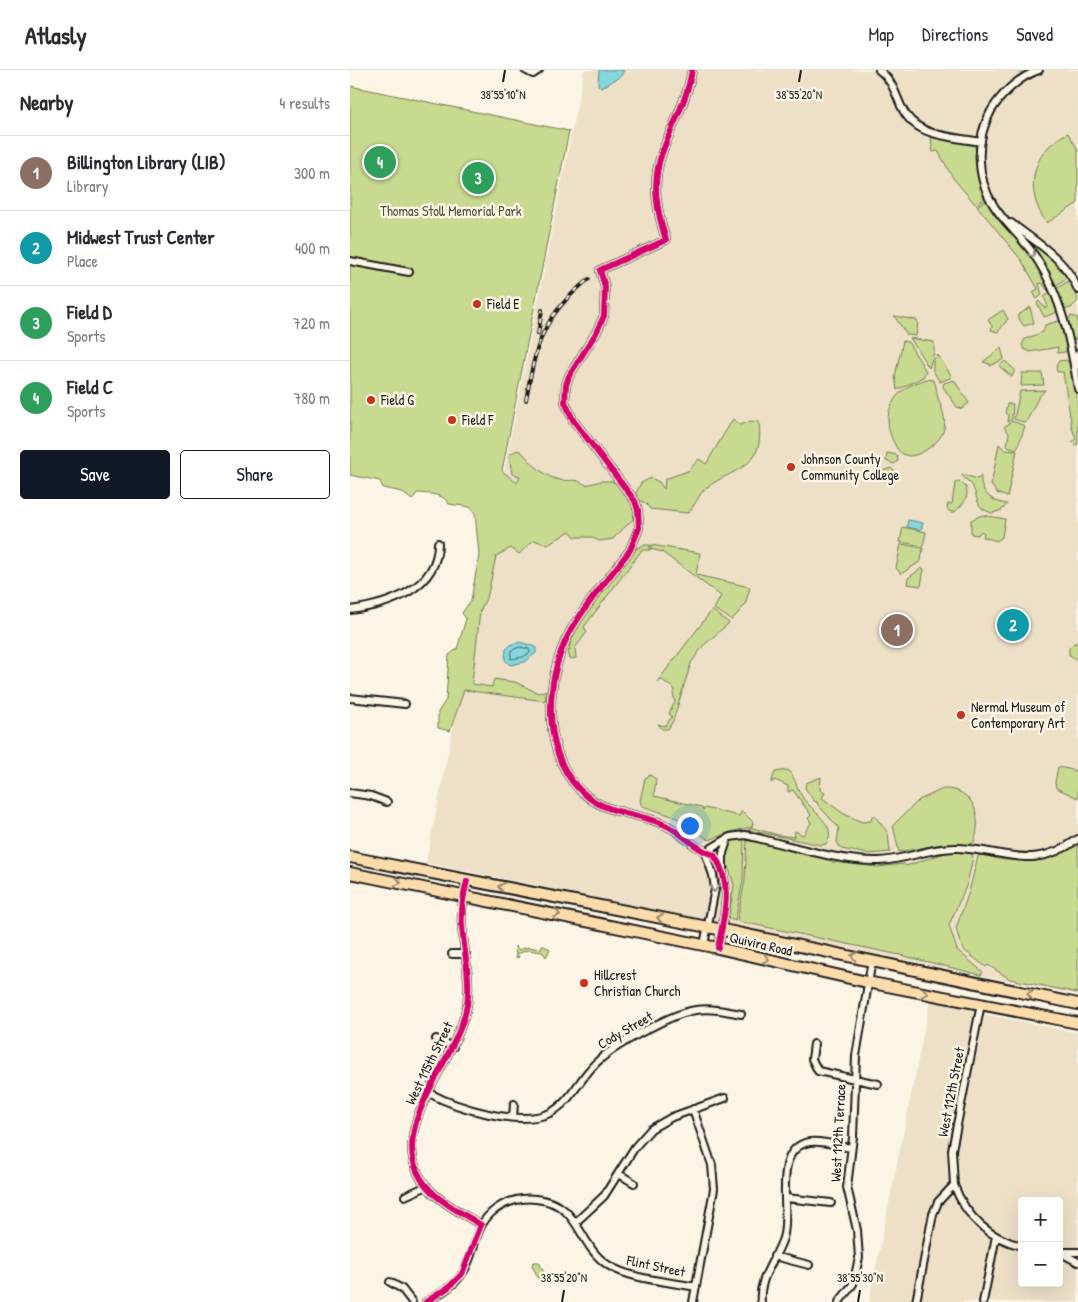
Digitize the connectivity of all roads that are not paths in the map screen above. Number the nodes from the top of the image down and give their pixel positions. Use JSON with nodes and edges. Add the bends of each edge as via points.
{"nodes":[{"id":1,"x":525,"y":70,"type":"edge"},
{"id":2,"x":539,"y":70,"type":"edge"},
{"id":3,"x":692,"y":70,"type":"edge"},
{"id":4,"x":879,"y":70,"type":"edge"},
{"id":5,"x":1039,"y":70,"type":"edge"},
{"id":6,"x":981,"y":142,"type":"junction"},
{"id":7,"x":1001,"y":216,"type":"junction"},
{"id":8,"x":350,"y":261,"type":"edge"},
{"id":9,"x":409,"y":272,"type":"dead end"},
{"id":10,"x":1078,"y":290,"type":"edge"},
{"id":11,"x":1078,"y":354,"type":"edge"},
{"id":12,"x":1076,"y":378,"type":"junction"},
{"id":13,"x":1078,"y":389,"type":"edge"},
{"id":14,"x":438,"y":543,"type":"dead end"},
{"id":15,"x":350,"y":610,"type":"edge"},
{"id":16,"x":350,"y":698,"type":"edge"},
{"id":17,"x":404,"y":704,"type":"dead end"},
{"id":18,"x":350,"y":793,"type":"edge"},
{"id":19,"x":387,"y":802,"type":"dead end"},
{"id":20,"x":728,"y":838,"type":"junction"},
{"id":21,"x":1078,"y":839,"type":"edge"},
{"id":22,"x":705,"y":852,"type":"junction"},
{"id":23,"x":350,"y":857,"type":"edge"},
{"id":24,"x":723,"y":870,"type":"junction"},
{"id":25,"x":350,"y":872,"type":"edge"},
{"id":26,"x":467,"y":881,"type":"junction"},
{"id":27,"x":463,"y":895,"type":"junction"},
{"id":28,"x":708,"y":927,"type":"junction"},
{"id":29,"x":721,"y":929,"type":"junction"},
{"id":30,"x":704,"y":945,"type":"junction"},
{"id":31,"x":718,"y":948,"type":"junction"},
{"id":32,"x":452,"y":954,"type":"dead end"},
{"id":33,"x":466,"y":954,"type":"junction"},
{"id":34,"x":872,"y":960,"type":"junction"},
{"id":35,"x":867,"y":982,"type":"junction"},
{"id":36,"x":981,"y":1004,"type":"junction"},
{"id":37,"x":1078,"y":1004,"type":"edge"},
{"id":38,"x":741,"y":1014,"type":"dead end"},
{"id":39,"x":1078,"y":1024,"type":"edge"},
{"id":40,"x":436,"y":1038,"type":"dead end"},
{"id":41,"x":814,"y":1044,"type":"dead end"},
{"id":42,"x":453,"y":1047,"type":"junction"},
{"id":43,"x":854,"y":1080,"type":"junction"},
{"id":44,"x":878,"y":1084,"type":"dead end"},
{"id":45,"x":428,"y":1093,"type":"junction"},
{"id":46,"x":725,"y":1098,"type":"dead end"},
{"id":47,"x":514,"y":1104,"type":"dead end"},
{"id":48,"x":693,"y":1109,"type":"junction"},
{"id":49,"x":513,"y":1117,"type":"junction"},
{"id":50,"x":852,"y":1148,"type":"junction"},
{"id":51,"x":619,"y":1174,"type":"junction"},
{"id":52,"x":634,"y":1183,"type":"dead end"},
{"id":53,"x":954,"y":1185,"type":"junction"},
{"id":54,"x":426,"y":1186,"type":"junction"},
{"id":55,"x":405,"y":1196,"type":"dead end"},
{"id":56,"x":786,"y":1198,"type":"junction"},
{"id":57,"x":831,"y":1203,"type":"dead end"},
{"id":58,"x":576,"y":1222,"type":"junction"},
{"id":59,"x":481,"y":1225,"type":"junction"},
{"id":60,"x":996,"y":1236,"type":"junction"},
{"id":61,"x":1018,"y":1244,"type":"edge"},
{"id":62,"x":1063,"y":1252,"type":"edge"},
{"id":63,"x":1078,"y":1252,"type":"edge"},
{"id":64,"x":1063,"y":1254,"type":"edge"},
{"id":65,"x":774,"y":1256,"type":"junction"},
{"id":66,"x":1078,"y":1262,"type":"edge"},
{"id":67,"x":809,"y":1266,"type":"dead end"},
{"id":68,"x":390,"y":1282,"type":"dead end"},
{"id":69,"x":696,"y":1286,"type":"junction"},
{"id":70,"x":412,"y":1302,"type":"edge"},
{"id":71,"x":426,"y":1302,"type":"edge"},
{"id":72,"x":693,"y":1302,"type":"edge"},
{"id":73,"x":761,"y":1302,"type":"edge"},
{"id":74,"x":839,"y":1302,"type":"edge"},
{"id":75,"x":916,"y":1302,"type":"edge"},
{"id":76,"x":982,"y":1302,"type":"edge"}],
"edges":[{"from":1,"to":2,"type":"street","via":[[533,74]]},
{"from":3,"to":22,"type":"street","via":[[683,106],[661,154],[657,174],[656,203],[666,240],[600,270],[605,287],[604,316],[566,385],[568,410],[630,494],[639,519],[630,550],[570,631],[562,647],[552,709],[555,745],[567,775],[577,787],[608,808],[665,825]]},
{"from":4,"to":6,"type":"street","via":[[895,90],[905,115],[920,129]]},
{"from":5,"to":6,"type":"street","via":[[1004,94],[989,116]]},
{"from":6,"to":7,"type":"street","via":[[984,184]]},
{"from":7,"to":10,"type":"street","via":[[1050,252],[1069,272]]},
{"from":7,"to":12,"type":"street","one_way":true,"via":[[1025,243],[1049,281],[1065,320]]},
{"from":8,"to":9,"type":"street"},
{"from":11,"to":12,"type":"street"},
{"from":12,"to":13,"type":"street"},
{"from":14,"to":15,"type":"street","via":[[433,567],[418,585],[380,606]]},
{"from":16,"to":17,"type":"street"},
{"from":18,"to":19,"type":"street"},
{"from":20,"to":21,"type":"street","via":[[745,835],[879,861],[946,848],[1031,858],[1059,850]]},
{"from":20,"to":22,"type":"street"},
{"from":20,"to":24,"type":"street","via":[[723,853]]},
{"from":22,"to":24,"type":"street","via":[[714,855]]},
{"from":22,"to":28,"type":"street","one_way":true,"via":[[714,875],[715,889]]},
{"from":23,"to":26,"type":"main road","name":"Quivira Road"},
{"from":24,"to":29,"type":"street","via":[[727,894]]},
{"from":25,"to":27,"type":"main road","name":"Quivira Road","one_way":true},
{"from":26,"to":27,"type":"street","name":"West 115th Street"},
{"from":28,"to":26,"type":"main road","name":"Quivira Road","one_way":true},
{"from":27,"to":30,"type":"main road","name":"Quivira Road","one_way":true},
{"from":27,"to":33,"type":"street","name":"West 115th Street","via":[[462,925]]},
{"from":28,"to":29,"type":"main road","name":"Quivira Road"},
{"from":28,"to":30,"type":"street"},
{"from":29,"to":31,"type":"street"},
{"from":34,"to":29,"type":"main road","name":"Quivira Road","one_way":true},
{"from":30,"to":31,"type":"main road","name":"Quivira Road"},
{"from":31,"to":35,"type":"main road","name":"Quivira Road","one_way":true},
{"from":32,"to":33,"type":"street"},
{"from":33,"to":42,"type":"street","name":"West 115th Street","via":[[467,1002]]},
{"from":34,"to":35,"type":"street","name":"West 112th Terrace"},
{"from":37,"to":34,"type":"main road","name":"Quivira Road","one_way":true},
{"from":35,"to":36,"type":"main road","name":"Quivira Road","one_way":true},
{"from":35,"to":43,"type":"street","name":"West 112th Terrace"},
{"from":36,"to":39,"type":"main road","name":"Quivira Road"},
{"from":36,"to":53,"type":"street","name":"West 112th Street","via":[[952,1150]]},
{"from":38,"to":49,"type":"street","name":"Cody Street","via":[[702,1009],[676,1016],[601,1058],[568,1099],[554,1110],[531,1118]]},
{"from":40,"to":42,"type":"street","name":"West 115th Street"},
{"from":41,"to":43,"type":"street","via":[[812,1059],[818,1071]]},
{"from":42,"to":45,"type":"street","name":"West 115th Street"},
{"from":43,"to":44,"type":"street"},
{"from":43,"to":50,"type":"street","name":"West 112th Terrace"},
{"from":45,"to":49,"type":"street","name":"Cody Street","via":[[456,1105]]},
{"from":45,"to":54,"type":"street","name":"West 115th Street","via":[[415,1120],[412,1137],[416,1167]]},
{"from":46,"to":48,"type":"street"},
{"from":47,"to":49,"type":"street"},
{"from":48,"to":51,"type":"street","via":[[651,1129],[635,1147]]},
{"from":48,"to":69,"type":"street","via":[[712,1166],[714,1190]]},
{"from":50,"to":56,"type":"street","via":[[819,1142],[797,1148],[787,1164]]},
{"from":50,"to":74,"type":"street","name":"West 112th Terrace","via":[[847,1187],[857,1230],[859,1258],[853,1284]]},
{"from":51,"to":52,"type":"street"},
{"from":51,"to":58,"type":"street","via":[[604,1196]]},
{"from":53,"to":60,"type":"street","name":"West 112th Street","via":[[969,1214]]},
{"from":53,"to":75,"type":"street","via":[[935,1207]]},
{"from":54,"to":55,"type":"street"},
{"from":54,"to":59,"type":"street","name":"West 115th Street","via":[[444,1202]]},
{"from":56,"to":57,"type":"street"},
{"from":56,"to":65,"type":"street","via":[[784,1237]]},
{"from":58,"to":59,"type":"street","name":"Flint Street","via":[[556,1204],[526,1198],[498,1208]]},
{"from":58,"to":69,"type":"street","name":"Flint Street","via":[[592,1250],[616,1270]]},
{"from":59,"to":71,"type":"street","name":"Flint Street","via":[[462,1274],[450,1287]]},
{"from":60,"to":61,"type":"street","name":"West 112th Street"},
{"from":60,"to":76,"type":"street"},
{"from":62,"to":63,"type":"street"},
{"from":64,"to":66,"type":"street"},
{"from":65,"to":67,"type":"street"},
{"from":65,"to":73,"type":"street","via":[[762,1284]]},
{"from":68,"to":70,"type":"street","via":[[402,1289]]},
{"from":69,"to":72,"type":"street"}]}
